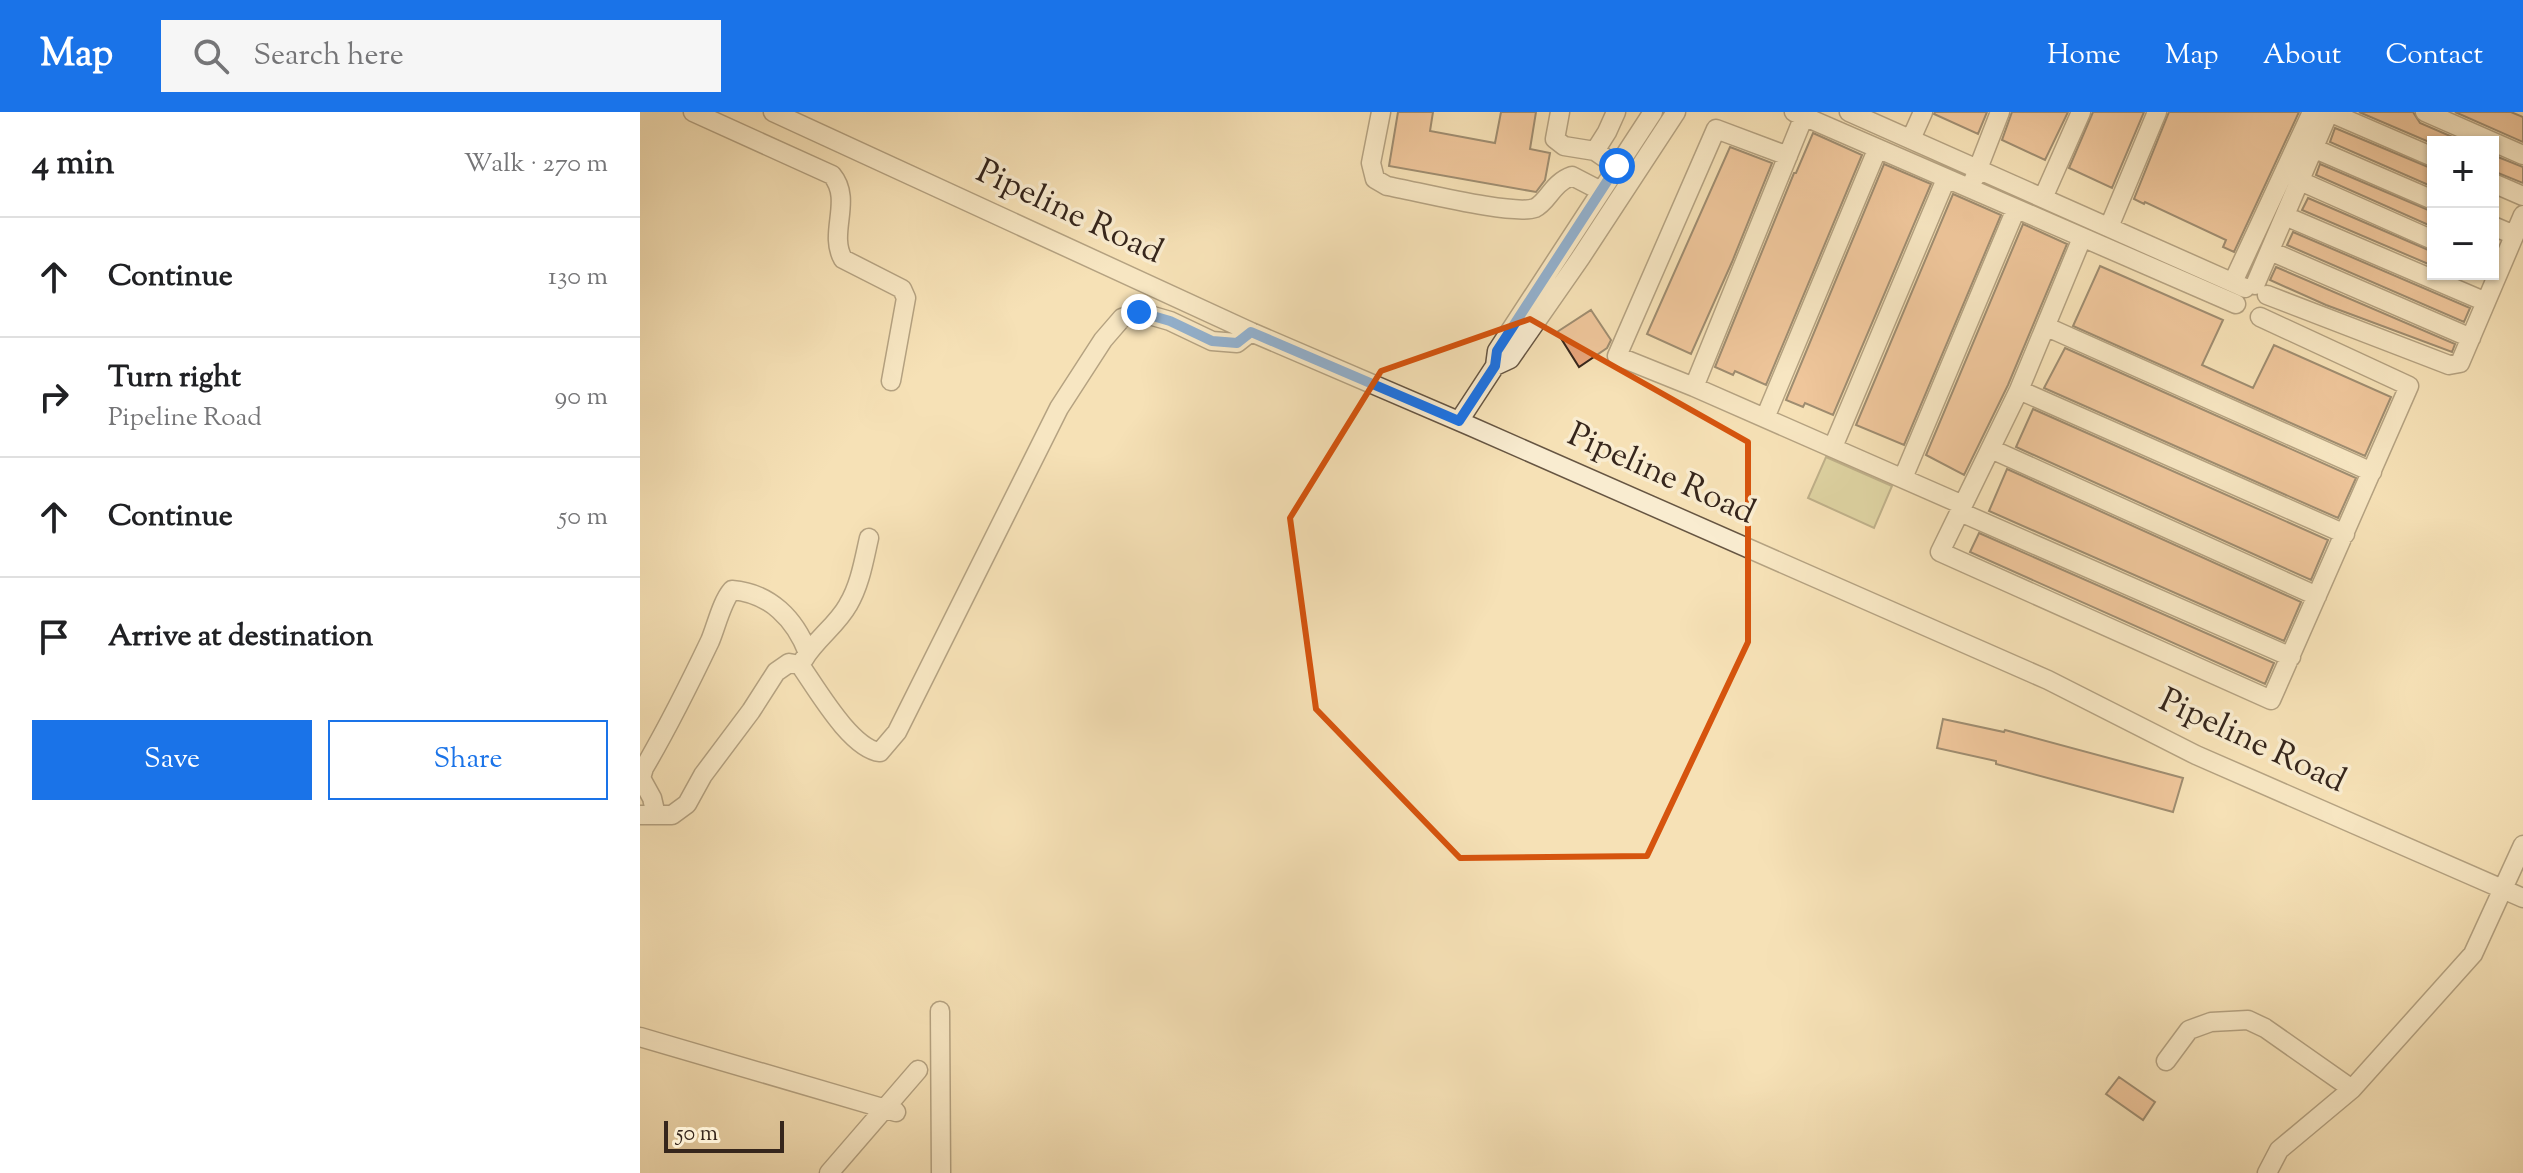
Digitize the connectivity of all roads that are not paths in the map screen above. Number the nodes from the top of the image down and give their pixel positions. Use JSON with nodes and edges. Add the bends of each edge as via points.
{"nodes":[{"id":1,"x":693,"y":112,"type":"edge"},
{"id":2,"x":773,"y":112,"type":"edge"},
{"id":3,"x":1381,"y":112,"type":"edge"},
{"id":4,"x":1560,"y":112,"type":"edge"},
{"id":5,"x":1616,"y":112,"type":"edge"},
{"id":6,"x":1653,"y":112,"type":"edge"},
{"id":7,"x":1676,"y":112,"type":"edge"},
{"id":8,"x":1849,"y":112,"type":"edge"},
{"id":9,"x":1923,"y":112,"type":"edge"},
{"id":10,"x":2000,"y":112,"type":"edge"},
{"id":11,"x":2081,"y":112,"type":"edge"},
{"id":12,"x":2157,"y":112,"type":"edge"},
{"id":13,"x":2312,"y":112,"type":"edge"},
{"id":14,"x":2329,"y":112,"type":"edge"},
{"id":15,"x":2425,"y":112,"type":"edge"},
{"id":16,"x":1799,"y":114,"type":"edge"},
{"id":17,"x":1911,"y":139,"type":"junction"},
{"id":18,"x":2313,"y":148,"type":"junction"},
{"id":19,"x":1877,"y":150,"type":"junction"},
{"id":20,"x":1595,"y":151,"type":"junction"},
{"id":21,"x":2427,"y":154,"type":"edge"},
{"id":22,"x":2523,"y":155,"type":"edge"},
{"id":23,"x":1788,"y":156,"type":"junction"},
{"id":24,"x":1617,"y":166,"type":"junction"},
{"id":25,"x":1978,"y":169,"type":"junction"},
{"id":26,"x":1946,"y":179,"type":"junction"},
{"id":27,"x":2300,"y":181,"type":"junction"},
{"id":28,"x":2499,"y":186,"type":"edge"},
{"id":29,"x":1969,"y":189,"type":"junction"},
{"id":30,"x":1601,"y":191,"type":"junction"},
{"id":31,"x":2523,"y":196,"type":"edge"},
{"id":32,"x":2427,"y":197,"type":"edge"},
{"id":33,"x":2043,"y":198,"type":"junction"},
{"id":34,"x":2016,"y":209,"type":"junction"},
{"id":35,"x":2523,"y":215,"type":"edge"},
{"id":36,"x":2285,"y":216,"type":"junction"},
{"id":37,"x":2109,"y":227,"type":"junction"},
{"id":38,"x":2499,"y":229,"type":"edge"},
{"id":39,"x":2514,"y":235,"type":"junction"},
{"id":40,"x":2427,"y":237,"type":"edge"},
{"id":41,"x":2082,"y":238,"type":"junction"},
{"id":42,"x":1564,"y":246,"type":"junction"},
{"id":43,"x":2270,"y":251,"type":"junction"},
{"id":44,"x":1581,"y":257,"type":"junction"},
{"id":45,"x":2499,"y":262,"type":"edge"},
{"id":46,"x":2492,"y":280,"type":"edge"},
{"id":47,"x":2247,"y":291,"type":"junction"},
{"id":48,"x":2486,"y":302,"type":"junction"},
{"id":49,"x":2260,"y":317,"type":"junction"},
{"id":50,"x":2047,"y":327,"type":"junction"},
{"id":51,"x":1251,"y":332,"type":"junction"},
{"id":52,"x":2471,"y":338,"type":"junction"},
{"id":53,"x":1495,"y":366,"type":"junction"},
{"id":54,"x":891,"y":381,"type":"dead end"},
{"id":55,"x":1694,"y":387,"type":"junction"},
{"id":56,"x":2019,"y":390,"type":"junction"},
{"id":57,"x":1765,"y":418,"type":"junction"},
{"id":58,"x":1459,"y":421,"type":"junction"},
{"id":59,"x":1833,"y":447,"type":"junction"},
{"id":60,"x":1991,"y":449,"type":"junction"},
{"id":61,"x":2372,"y":472,"type":"junction"},
{"id":62,"x":1903,"y":478,"type":"junction"},
{"id":63,"x":1961,"y":508,"type":"junction"},
{"id":64,"x":2345,"y":534,"type":"junction"},
{"id":65,"x":869,"y":538,"type":"dead end"},
{"id":66,"x":2317,"y":596,"type":"junction"},
{"id":67,"x":2291,"y":657,"type":"junction"},
{"id":68,"x":804,"y":659,"type":"junction"},
{"id":69,"x":648,"y":815,"type":"edge"},
{"id":70,"x":2523,"y":845,"type":"edge"},
{"id":71,"x":2503,"y":889,"type":"junction"},
{"id":72,"x":2523,"y":898,"type":"edge"},
{"id":73,"x":940,"y":1011,"type":"dead end"},
{"id":74,"x":640,"y":1037,"type":"edge"},
{"id":75,"x":2166,"y":1061,"type":"dead end"},
{"id":76,"x":918,"y":1070,"type":"dead end"},
{"id":77,"x":2352,"y":1089,"type":"junction"},
{"id":78,"x":890,"y":1111,"type":"junction"},
{"id":79,"x":829,"y":1173,"type":"edge"},
{"id":80,"x":941,"y":1173,"type":"edge"},
{"id":81,"x":2267,"y":1173,"type":"edge"}],
"edges":[{"from":1,"to":54,"type":"street","via":[[838,182],[837,241],[843,259],[902,289],[906,298]]},
{"from":2,"to":51,"type":"street","name":"Pipeline Road"},
{"from":3,"to":30,"type":"street","via":[[1371,163],[1375,179],[1387,186],[1525,210],[1538,207],[1561,180],[1572,176]]},
{"from":4,"to":20,"type":"street","via":[[1555,139],[1564,146]]},
{"from":5,"to":20,"type":"street"},
{"from":6,"to":24,"type":"street"},
{"from":7,"to":44,"type":"street"},
{"from":8,"to":17,"type":"street"},
{"from":9,"to":17,"type":"street"},
{"from":10,"to":25,"type":"street"},
{"from":11,"to":33,"type":"street"},
{"from":12,"to":37,"type":"street"},
{"from":13,"to":47,"type":"street"},
{"from":14,"to":18,"type":"street"},
{"from":14,"to":21,"type":"street"},
{"from":15,"to":22,"type":"street"},
{"from":16,"to":19,"type":"street"},
{"from":16,"to":23,"type":"street"},
{"from":17,"to":25,"type":"street"},
{"from":18,"to":27,"type":"street"},
{"from":18,"to":32,"type":"street"},
{"from":19,"to":26,"type":"street"},
{"from":19,"to":57,"type":"street"},
{"from":20,"to":24,"type":"street"},
{"from":23,"to":55,"type":"street"},
{"from":23,"to":55,"type":"street","via":[[1716,129],[1617,356]]},
{"from":24,"to":30,"type":"street"},
{"from":25,"to":29,"type":"street"},
{"from":25,"to":33,"type":"street"},
{"from":26,"to":29,"type":"street"},
{"from":26,"to":59,"type":"street"},
{"from":27,"to":36,"type":"street"},
{"from":27,"to":40,"type":"street"},
{"from":28,"to":31,"type":"street"},
{"from":29,"to":34,"type":"street"},
{"from":30,"to":42,"type":"street"},
{"from":33,"to":37,"type":"street"},
{"from":34,"to":41,"type":"street"},
{"from":34,"to":62,"type":"street"},
{"from":35,"to":39,"type":"street"},
{"from":36,"to":43,"type":"street"},
{"from":36,"to":48,"type":"street"},
{"from":37,"to":47,"type":"street"},
{"from":38,"to":39,"type":"street"},
{"from":39,"to":45,"type":"street"},
{"from":41,"to":47,"type":"street"},
{"from":41,"to":50,"type":"street"},
{"from":42,"to":44,"type":"street"},
{"from":42,"to":53,"type":"street","via":[[1497,351]]},
{"from":43,"to":47,"type":"street"},
{"from":43,"to":52,"type":"street"},
{"from":44,"to":53,"type":"street","via":[[1510,359]]},
{"from":46,"to":48,"type":"street"},
{"from":47,"to":49,"type":"street","via":[[2268,308]]},
{"from":47,"to":49,"type":"street","via":[[2238,310],[2247,318]]},
{"from":47,"to":52,"type":"street","via":[[2449,365],[2460,363]]},
{"from":48,"to":52,"type":"street"},
{"from":49,"to":61,"type":"street","via":[[2409,386]]},
{"from":50,"to":56,"type":"street"},
{"from":50,"to":61,"type":"street"},
{"from":51,"to":58,"type":"street","name":"Pipeline Road"},
{"from":51,"to":68,"type":"street","via":[[1237,343],[1212,341],[1139,312],[1122,318],[1059,408],[897,732],[880,752],[850,735]]},
{"from":53,"to":58,"type":"street"},
{"from":55,"to":57,"type":"street"},
{"from":56,"to":60,"type":"street"},
{"from":56,"to":64,"type":"street"},
{"from":57,"to":59,"type":"street"},
{"from":58,"to":71,"type":"street","name":"Pipeline Road","via":[[2048,680],[2196,755]]},
{"from":59,"to":62,"type":"street"},
{"from":60,"to":63,"type":"street"},
{"from":60,"to":66,"type":"street"},
{"from":61,"to":64,"type":"street"},
{"from":62,"to":63,"type":"street"},
{"from":63,"to":67,"type":"street"},
{"from":63,"to":67,"type":"street","via":[[1940,552],[2271,700]]},
{"from":64,"to":66,"type":"street"},
{"from":65,"to":68,"type":"street","via":[[848,606]]},
{"from":66,"to":67,"type":"street"},
{"from":68,"to":69,"type":"street","via":[[776,672],[687,804],[672,815]]},
{"from":68,"to":69,"type":"street","via":[[793,623],[777,606],[732,590],[675,716],[644,768],[641,778],[652,798]]},
{"from":70,"to":71,"type":"street"},
{"from":71,"to":72,"type":"street","name":"Pipeline Road"},
{"from":71,"to":77,"type":"street","via":[[2473,954]]},
{"from":73,"to":80,"type":"street"},
{"from":74,"to":78,"type":"street"},
{"from":75,"to":77,"type":"street","via":[[2189,1030],[2211,1022],[2248,1020]]},
{"from":76,"to":78,"type":"street"},
{"from":77,"to":81,"type":"street","via":[[2279,1150]]},
{"from":78,"to":79,"type":"street"}]}
